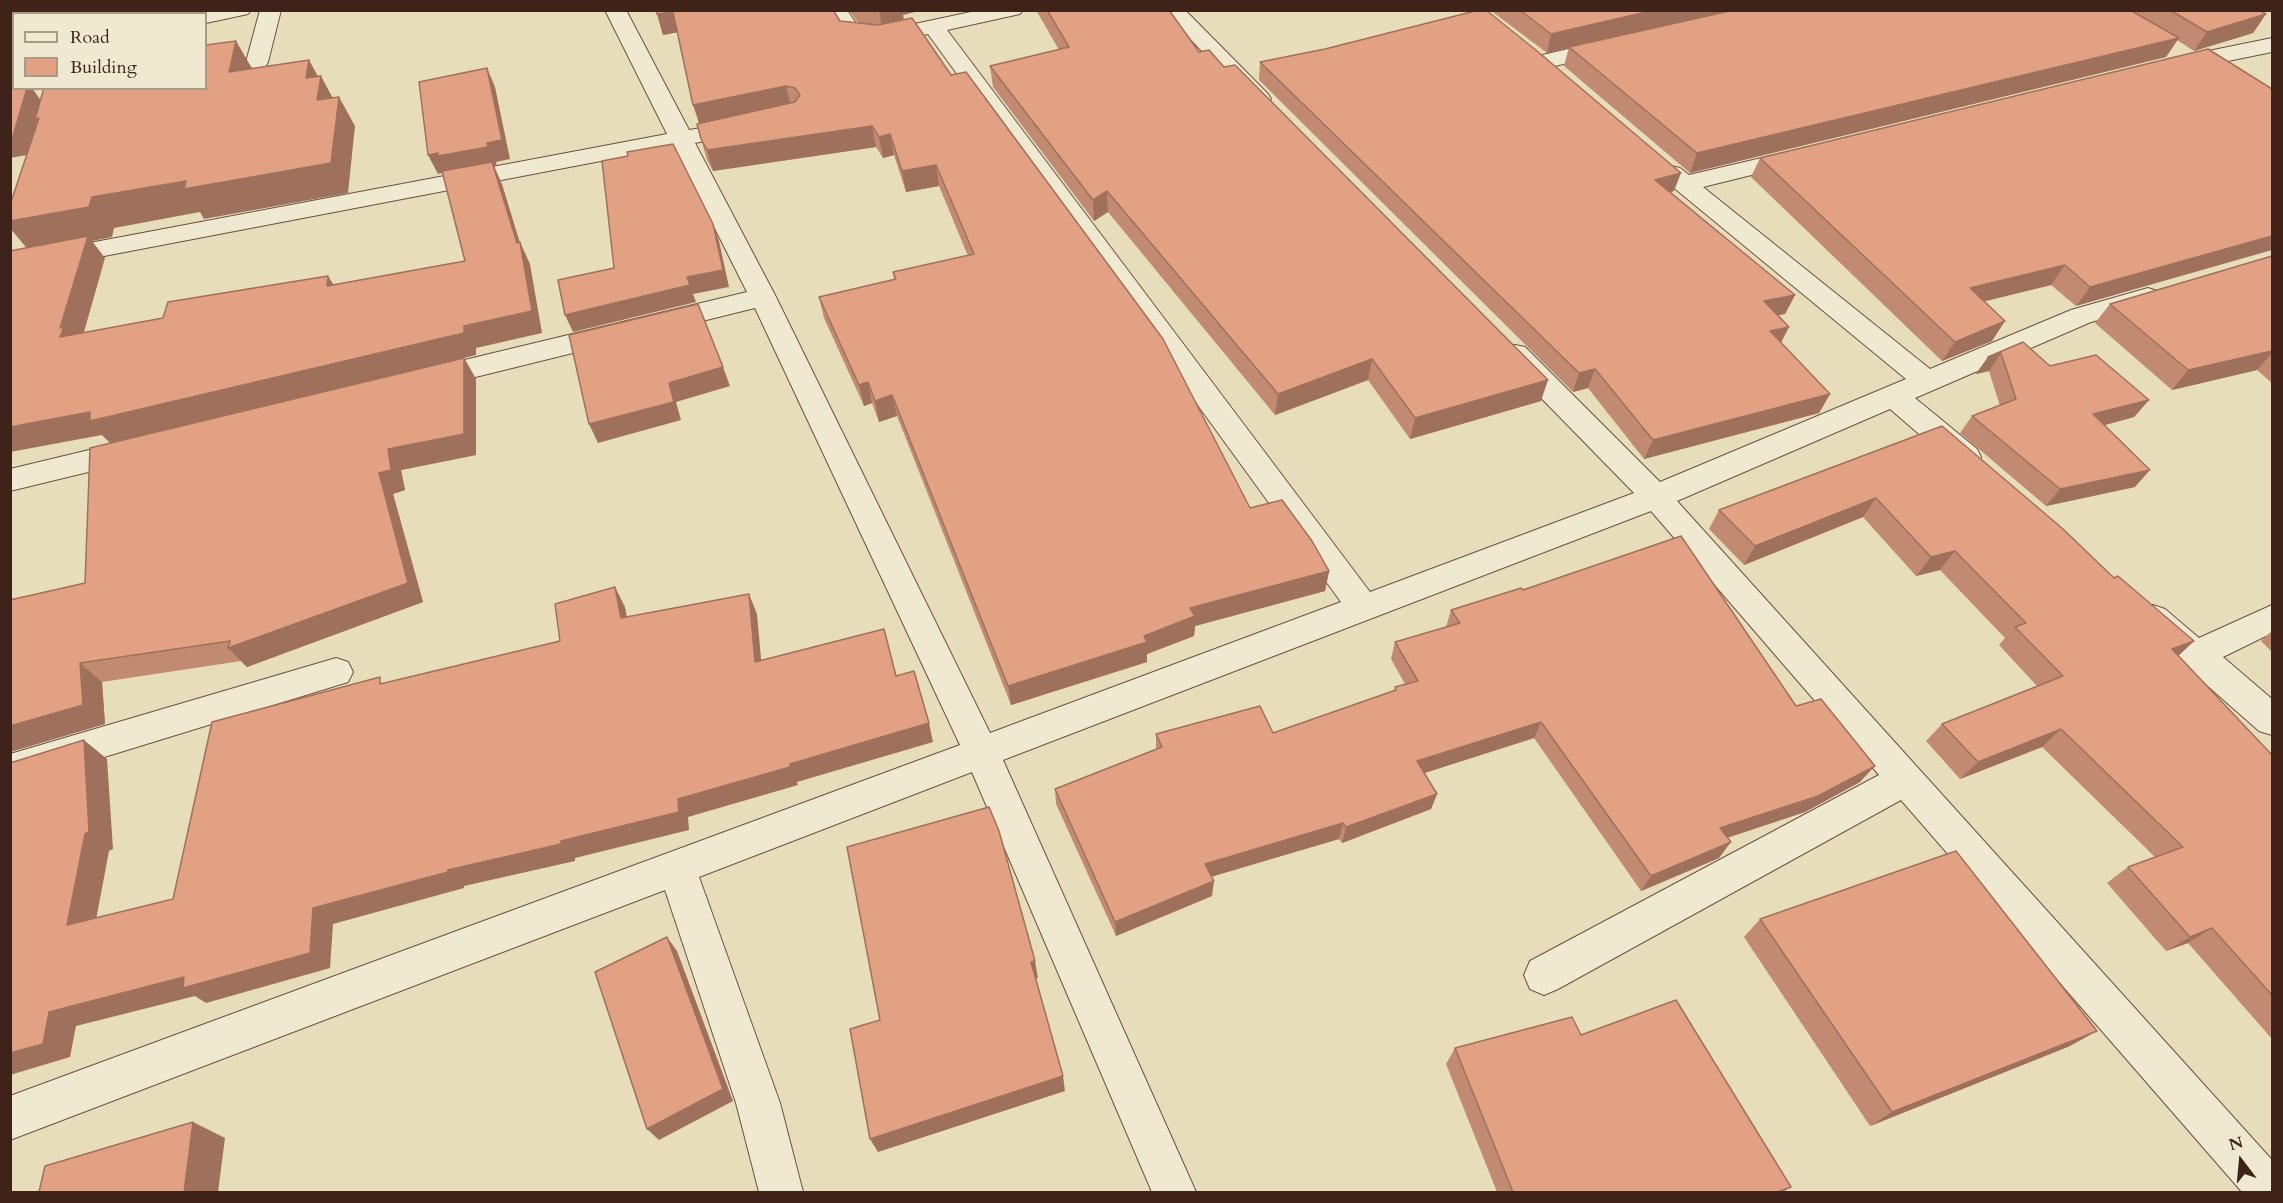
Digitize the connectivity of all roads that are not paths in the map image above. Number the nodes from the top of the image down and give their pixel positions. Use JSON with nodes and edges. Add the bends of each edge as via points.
{"nodes":[{"id":1,"x":241,"y":10,"type":"edge"},
{"id":2,"x":271,"y":10,"type":"edge"},
{"id":3,"x":615,"y":10,"type":"edge"},
{"id":4,"x":836,"y":10,"type":"edge"},
{"id":5,"x":1013,"y":10,"type":"edge"},
{"id":6,"x":1173,"y":10,"type":"edge"},
{"id":7,"x":207,"y":17,"type":"edge"},
{"id":8,"x":934,"y":27,"type":"junction"},
{"id":9,"x":1635,"y":41,"type":"edge"},
{"id":10,"x":2163,"y":44,"type":"edge"},
{"id":11,"x":2272,"y":45,"type":"edge"},
{"id":12,"x":2192,"y":60,"type":"junction"},
{"id":13,"x":257,"y":62,"type":"dead end"},
{"id":14,"x":1542,"y":62,"type":"edge"},
{"id":15,"x":2157,"y":69,"type":"edge"},
{"id":16,"x":1281,"y":120,"type":"edge"},
{"id":17,"x":725,"y":130,"type":"edge"},
{"id":18,"x":682,"y":140,"type":"junction"},
{"id":19,"x":1822,"y":150,"type":"edge"},
{"id":20,"x":1657,"y":161,"type":"edge"},
{"id":21,"x":1684,"y":184,"type":"junction"},
{"id":22,"x":13,"y":259,"type":"edge"},
{"id":23,"x":2182,"y":286,"type":"edge"},
{"id":24,"x":763,"y":297,"type":"junction"},
{"id":25,"x":1498,"y":338,"type":"edge"},
{"id":26,"x":1928,"y":382,"type":"junction"},
{"id":27,"x":404,"y":384,"type":"edge"},
{"id":28,"x":1894,"y":396,"type":"junction"},
{"id":29,"x":161,"y":443,"type":"edge"},
{"id":30,"x":10,"y":480,"type":"edge"},
{"id":31,"x":1992,"y":480,"type":"edge"},
{"id":32,"x":1656,"y":497,"type":"junction"},
{"id":33,"x":2134,"y":602,"type":"edge"},
{"id":34,"x":1364,"y":608,"type":"junction"},
{"id":35,"x":2272,"y":618,"type":"edge"},
{"id":36,"x":2196,"y":655,"type":"junction"},
{"id":37,"x":336,"y":672,"type":"dead end"},
{"id":38,"x":2272,"y":720,"type":"edge"},
{"id":39,"x":982,"y":753,"type":"junction"},
{"id":40,"x":10,"y":770,"type":"edge"},
{"id":41,"x":1905,"y":779,"type":"junction"},
{"id":42,"x":677,"y":868,"type":"junction"},
{"id":43,"x":1544,"y":975,"type":"dead end"},
{"id":44,"x":10,"y":1118,"type":"edge"},
{"id":45,"x":781,"y":1192,"type":"edge"},
{"id":46,"x":1174,"y":1192,"type":"edge"},
{"id":47,"x":2271,"y":1192,"type":"edge"}],
"edges":[{"from":1,"to":7,"type":"street"},
{"from":2,"to":13,"type":"street"},
{"from":3,"to":18,"type":"street"},
{"from":4,"to":8,"type":"street","via":[[852,34],[882,38]]},
{"from":5,"to":8,"type":"street"},
{"from":6,"to":16,"type":"street"},
{"from":8,"to":34,"type":"street"},
{"from":9,"to":14,"type":"street"},
{"from":10,"to":12,"type":"street"},
{"from":11,"to":12,"type":"street"},
{"from":12,"to":15,"type":"street"},
{"from":17,"to":18,"type":"street"},
{"from":18,"to":22,"type":"street"},
{"from":18,"to":24,"type":"street"},
{"from":19,"to":21,"type":"street"},
{"from":20,"to":21,"type":"street"},
{"from":21,"to":26,"type":"street"},
{"from":23,"to":26,"type":"street","via":[[2081,316]]},
{"from":24,"to":27,"type":"street"},
{"from":24,"to":39,"type":"street"},
{"from":25,"to":32,"type":"street"},
{"from":26,"to":28,"type":"street"},
{"from":28,"to":31,"type":"street"},
{"from":28,"to":32,"type":"street"},
{"from":29,"to":30,"type":"street"},
{"from":32,"to":34,"type":"street"},
{"from":32,"to":41,"type":"street"},
{"from":33,"to":36,"type":"street"},
{"from":34,"to":39,"type":"street"},
{"from":35,"to":36,"type":"street"},
{"from":36,"to":38,"type":"street"},
{"from":37,"to":40,"type":"street"},
{"from":39,"to":42,"type":"street"},
{"from":39,"to":46,"type":"street"},
{"from":41,"to":43,"type":"street"},
{"from":41,"to":47,"type":"street"},
{"from":42,"to":44,"type":"street"},
{"from":42,"to":45,"type":"street","via":[[758,1103]]}]}
